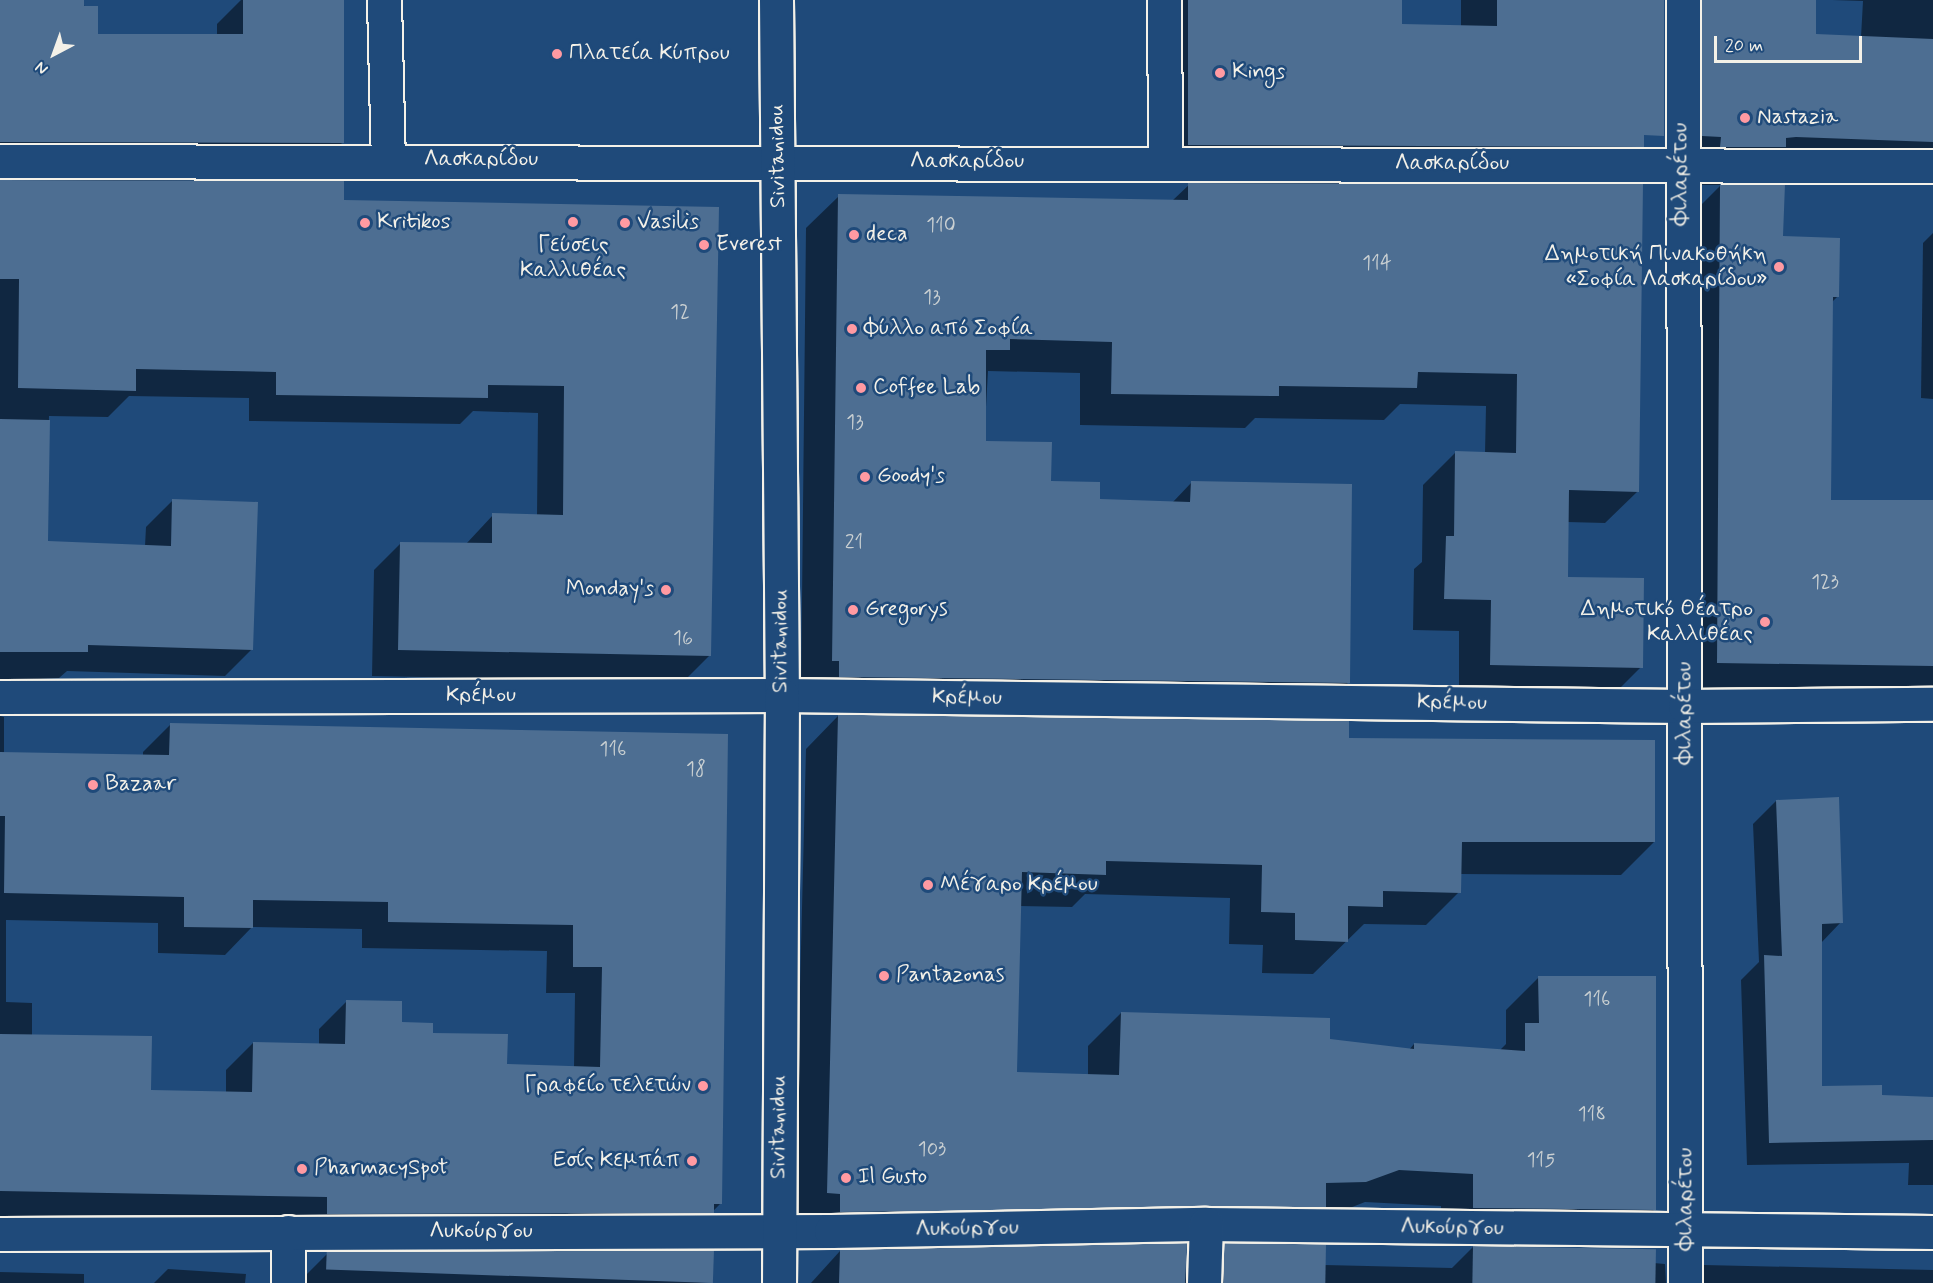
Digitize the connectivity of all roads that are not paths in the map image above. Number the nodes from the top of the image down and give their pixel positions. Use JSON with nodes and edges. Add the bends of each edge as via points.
{"nodes":[{"id":1,"x":384,"y":0,"type":"edge"},
{"id":2,"x":776,"y":0,"type":"edge"},
{"id":3,"x":1164,"y":0,"type":"edge"},
{"id":4,"x":1683,"y":0,"type":"edge"},
{"id":5,"x":388,"y":160,"type":"junction"},
{"id":6,"x":0,"y":161,"type":"edge"},
{"id":7,"x":778,"y":161,"type":"junction"},
{"id":8,"x":1165,"y":163,"type":"junction"},
{"id":9,"x":1681,"y":165,"type":"junction"},
{"id":10,"x":1933,"y":166,"type":"edge"},
{"id":11,"x":782,"y":695,"type":"junction"},
{"id":12,"x":0,"y":697,"type":"edge"},
{"id":13,"x":1933,"y":704,"type":"edge"},
{"id":14,"x":1685,"y":706,"type":"junction"},
{"id":15,"x":1206,"y":1224,"type":"junction"},
{"id":16,"x":779,"y":1231,"type":"junction"},
{"id":17,"x":288,"y":1232,"type":"junction"},
{"id":18,"x":1687,"y":1232,"type":"junction"},
{"id":19,"x":1933,"y":1232,"type":"edge"},
{"id":20,"x":0,"y":1234,"type":"edge"},
{"id":21,"x":288,"y":1283,"type":"edge"},
{"id":22,"x":778,"y":1283,"type":"edge"},
{"id":23,"x":1204,"y":1283,"type":"edge"},
{"id":24,"x":1685,"y":1283,"type":"edge"}],
"edges":[{"from":1,"to":5,"type":"street"},
{"from":2,"to":7,"type":"street","name":"Sivitanidou"},
{"from":3,"to":8,"type":"street"},
{"from":4,"to":9,"type":"street","name":"Φιλαρέτου"},
{"from":5,"to":6,"type":"street","name":"Λασκαρίδου"},
{"from":5,"to":7,"type":"street","name":"Λασκαρίδου"},
{"from":7,"to":8,"type":"street","name":"Λασκαρίδου"},
{"from":7,"to":11,"type":"street","name":"Sivitanidou"},
{"from":8,"to":9,"type":"street","name":"Λασκαρίδου"},
{"from":9,"to":10,"type":"street","name":"Λασκαρίδου"},
{"from":9,"to":14,"type":"street","name":"Φιλαρέτου"},
{"from":11,"to":12,"type":"street","name":"Κρέμου"},
{"from":11,"to":14,"type":"street","name":"Κρέμου"},
{"from":11,"to":16,"type":"street","name":"Sivitanidou"},
{"from":13,"to":14,"type":"street","name":"Κρέμου"},
{"from":14,"to":18,"type":"street","name":"Φιλαρέτου"},
{"from":15,"to":16,"type":"street","name":"Λυκούργου"},
{"from":15,"to":18,"type":"street","name":"Λυκούργου"},
{"from":15,"to":23,"type":"street"},
{"from":16,"to":17,"type":"street","name":"Λυκούργου"},
{"from":16,"to":22,"type":"street","name":"Sivitanidou"},
{"from":17,"to":20,"type":"street","name":"Λυκούργου"},
{"from":17,"to":21,"type":"street"},
{"from":18,"to":19,"type":"street","name":"Λυκούργου"},
{"from":18,"to":24,"type":"street","name":"Φιλαρέτου"}]}
